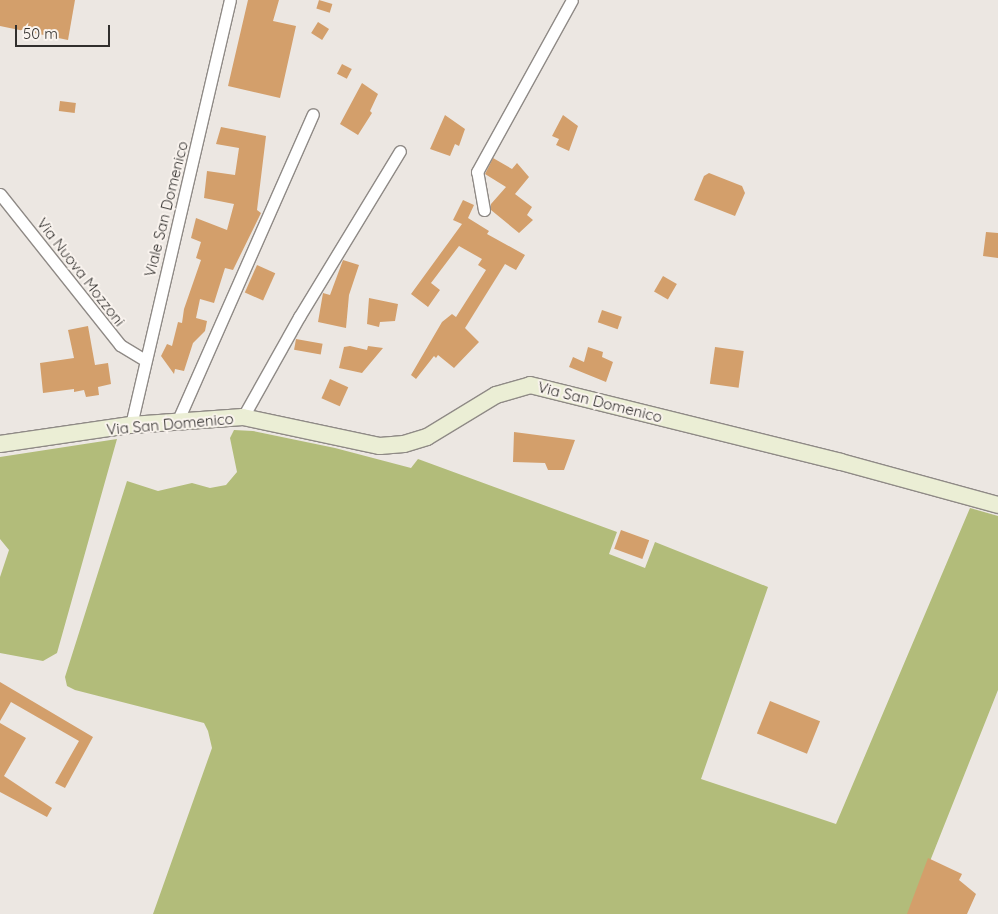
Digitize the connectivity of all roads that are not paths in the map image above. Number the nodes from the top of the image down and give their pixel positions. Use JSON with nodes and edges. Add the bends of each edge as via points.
{"nodes":[{"id":1,"x":230,"y":0,"type":"edge"},
{"id":2,"x":572,"y":0,"type":"edge"},
{"id":3,"x":313,"y":114,"type":"dead end"},
{"id":4,"x":400,"y":151,"type":"dead end"},
{"id":5,"x":0,"y":194,"type":"edge"},
{"id":6,"x":484,"y":210,"type":"dead end"},
{"id":7,"x":145,"y":360,"type":"junction"},
{"id":8,"x":243,"y":417,"type":"junction"},
{"id":9,"x":178,"y":420,"type":"junction"},
{"id":10,"x":131,"y":425,"type":"junction"},
{"id":11,"x":0,"y":444,"type":"edge"},
{"id":12,"x":998,"y":505,"type":"edge"}],
"edges":[{"from":1,"to":7,"type":"street","name":"Viale San Domenico"},
{"from":2,"to":6,"type":"street","via":[[477,172]]},
{"from":3,"to":9,"type":"street"},
{"from":4,"to":8,"type":"street","via":[[299,317]]},
{"from":5,"to":7,"type":"street","name":"Via Nuova Mozzoni","via":[[120,345]]},
{"from":7,"to":10,"type":"street","name":"Viale San Domenico"},
{"from":8,"to":9,"type":"street","name":"Via San Domenico"},
{"from":8,"to":12,"type":"street","name":"Via San Domenico","via":[[380,446],[404,444],[427,438],[496,395],[530,384]]},
{"from":9,"to":10,"type":"street","name":"Via San Domenico"},
{"from":10,"to":11,"type":"street","name":"Via San Domenico"}]}
